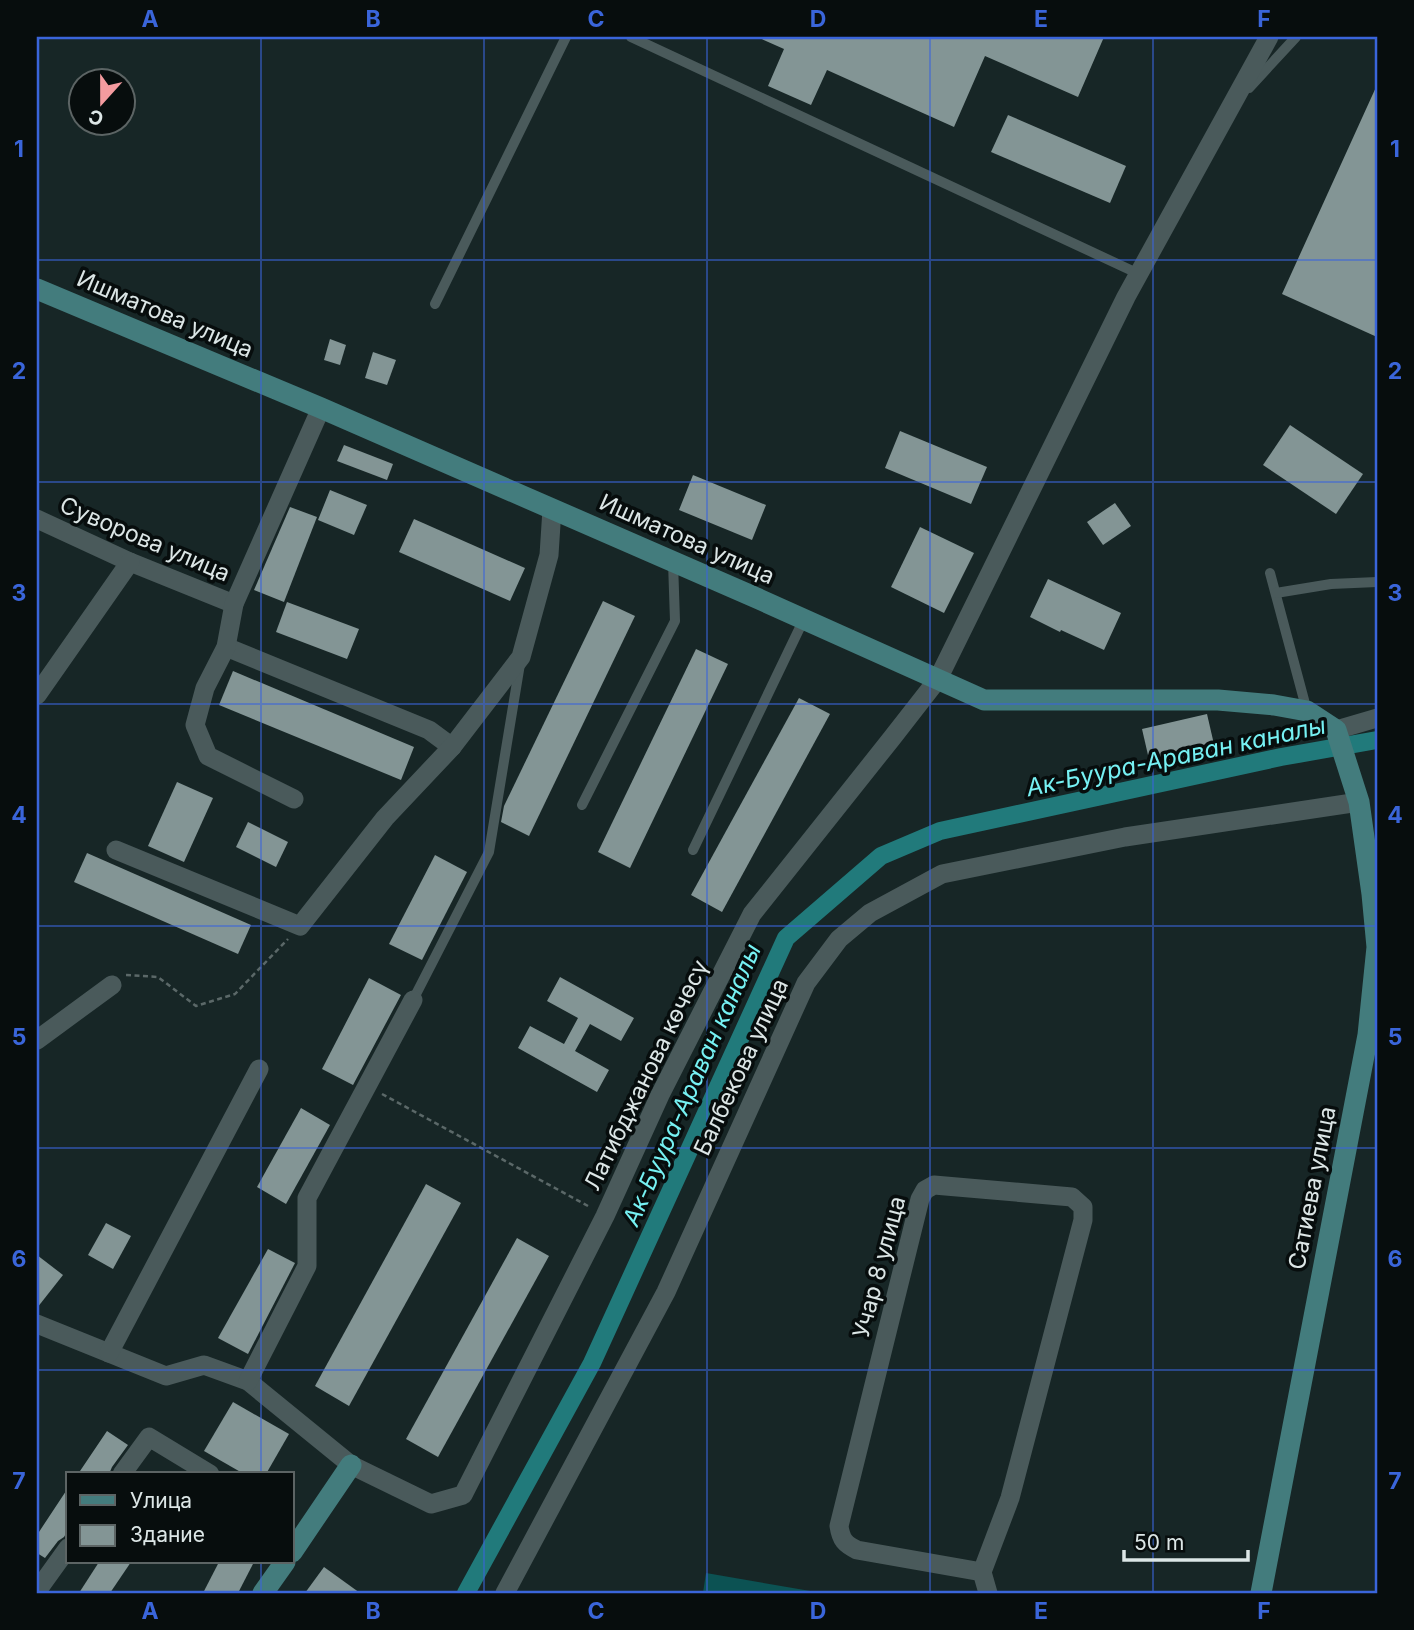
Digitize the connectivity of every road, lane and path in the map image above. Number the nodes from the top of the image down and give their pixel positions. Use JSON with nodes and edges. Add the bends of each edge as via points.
{"nodes":[{"id":1,"x":566,"y":37,"type":"edge"},
{"id":2,"x":631,"y":37,"type":"edge"},
{"id":3,"x":1269,"y":37,"type":"edge"},
{"id":4,"x":1296,"y":37,"type":"edge"},
{"id":5,"x":1229,"y":111,"type":"junction"},
{"id":6,"x":1139,"y":274,"type":"junction"},
{"id":7,"x":37,"y":289,"type":"edge"},
{"id":8,"x":435,"y":304,"type":"dead end"},
{"id":9,"x":321,"y":408,"type":"junction"},
{"id":10,"x":552,"y":509,"type":"junction"},
{"id":11,"x":37,"y":519,"type":"edge"},
{"id":12,"x":673,"y":561,"type":"junction"},
{"id":13,"x":130,"y":562,"type":"junction"},
{"id":14,"x":1270,"y":573,"type":"dead end"},
{"id":15,"x":1377,"y":582,"type":"edge"},
{"id":16,"x":1276,"y":593,"type":"junction"},
{"id":17,"x":234,"y":604,"type":"junction"},
{"id":18,"x":804,"y":619,"type":"junction"},
{"id":19,"x":226,"y":647,"type":"junction"},
{"id":20,"x":521,"y":657,"type":"junction"},
{"id":21,"x":938,"y":679,"type":"junction"},
{"id":22,"x":37,"y":695,"type":"edge"},
{"id":23,"x":1307,"y":711,"type":"junction"},
{"id":24,"x":1377,"y":718,"type":"edge"},
{"id":25,"x":1336,"y":730,"type":"junction"},
{"id":26,"x":452,"y":747,"type":"junction"},
{"id":27,"x":294,"y":799,"type":"dead end"},
{"id":28,"x":582,"y":805,"type":"dead end"},
{"id":29,"x":1363,"y":807,"type":"edge"},
{"id":30,"x":116,"y":850,"type":"dead end"},
{"id":31,"x":693,"y":850,"type":"dead end"},
{"id":32,"x":1374,"y":893,"type":"edge"},
{"id":33,"x":300,"y":926,"type":"junction"},
{"id":34,"x":112,"y":985,"type":"joint"},
{"id":35,"x":412,"y":1000,"type":"joint"},
{"id":36,"x":37,"y":1040,"type":"edge"},
{"id":37,"x":259,"y":1069,"type":"dead end"},
{"id":38,"x":367,"y":1086,"type":"junction"},
{"id":39,"x":605,"y":1216,"type":"junction"},
{"id":40,"x":37,"y":1324,"type":"edge"},
{"id":41,"x":109,"y":1353,"type":"junction"},
{"id":42,"x":247,"y":1381,"type":"junction"},
{"id":43,"x":351,"y":1465,"type":"junction"},
{"id":44,"x":123,"y":1472,"type":"edge"},
{"id":45,"x":207,"y":1472,"type":"edge"},
{"id":46,"x":299,"y":1528,"type":"edge"},
{"id":47,"x":294,"y":1545,"type":"edge"},
{"id":48,"x":66,"y":1551,"type":"edge"},
{"id":49,"x":284,"y":1564,"type":"edge"},
{"id":50,"x":982,"y":1572,"type":"junction"},
{"id":51,"x":37,"y":1591,"type":"edge"},
{"id":52,"x":263,"y":1593,"type":"edge"},
{"id":53,"x":505,"y":1593,"type":"edge"},
{"id":54,"x":988,"y":1593,"type":"edge"},
{"id":55,"x":1261,"y":1593,"type":"edge"}],
"edges":[{"from":1,"to":8,"type":"lane"},
{"from":2,"to":6,"type":"lane"},
{"from":3,"to":5,"type":"street","name":"Латибджанова көчөсү"},
{"from":4,"to":5,"type":"lane"},
{"from":5,"to":6,"type":"street","name":"Латибджанова көчөсү"},
{"from":6,"to":21,"type":"street","name":"Латибджанова көчөсү"},
{"from":7,"to":9,"type":"main road","name":"Ишматова улица"},
{"from":9,"to":10,"type":"main road","name":"Ишматова улица"},
{"from":9,"to":17,"type":"street"},
{"from":10,"to":12,"type":"main road","name":"Ишматова улица"},
{"from":10,"to":20,"type":"street","via":[[549,555]]},
{"from":11,"to":13,"type":"street","name":"Суворова улица"},
{"from":12,"to":18,"type":"main road","name":"Ишматова улица"},
{"from":12,"to":28,"type":"lane","via":[[675,621]]},
{"from":13,"to":17,"type":"street","name":"Суворова улица"},
{"from":13,"to":22,"type":"street"},
{"from":14,"to":16,"type":"lane"},
{"from":15,"to":16,"type":"lane"},
{"from":16,"to":23,"type":"lane"},
{"from":17,"to":19,"type":"street"},
{"from":18,"to":21,"type":"main road","name":"Ишматова улица"},
{"from":18,"to":31,"type":"lane"},
{"from":19,"to":26,"type":"street","via":[[429,730]]},
{"from":19,"to":27,"type":"street","via":[[205,688],[195,725],[208,756]]},
{"from":20,"to":26,"type":"street"},
{"from":20,"to":35,"type":"lane","via":[[489,852]]},
{"from":21,"to":23,"type":"main road","name":"Ишматова улица","via":[[984,700],[1218,700]]},
{"from":21,"to":39,"type":"street","name":"Латибджанова көчөсү","via":[[752,914],[660,1095]]},
{"from":23,"to":25,"type":"main road","name":"Ишматова улица"},
{"from":24,"to":25,"type":"street"},
{"from":25,"to":29,"type":"main road","name":"Сатиева улица"},
{"from":26,"to":33,"type":"street","via":[[385,818]]},
{"from":29,"to":32,"type":"main road","name":"Сатиева улица"},
{"from":29,"to":53,"type":"street","name":"Балбекова улица","via":[[1125,837],[942,873],[870,913],[839,939],[806,983],[666,1292]]},
{"from":30,"to":33,"type":"street"},
{"from":32,"to":55,"type":"main road","name":"Сатиева улица","via":[[1377,947],[1368,1035]]},
{"from":33,"to":34,"type":"path","via":[[235,994],[196,1006],[158,977],[129,974]]},
{"from":34,"to":36,"type":"street"},
{"from":35,"to":38,"type":"street"},
{"from":37,"to":41,"type":"street"},
{"from":38,"to":39,"type":"path"},
{"from":38,"to":42,"type":"street","via":[[307,1198],[307,1266]]},
{"from":39,"to":43,"type":"street","name":"Латибджанова көчөсү","via":[[463,1495],[431,1504]]},
{"from":40,"to":41,"type":"street"},
{"from":41,"to":42,"type":"street","via":[[166,1376],[204,1365]]},
{"from":42,"to":43,"type":"street"},
{"from":43,"to":46,"type":"main road"},
{"from":44,"to":45,"type":"street","via":[[149,1437]]},
{"from":46,"to":47,"type":"main road"},
{"from":48,"to":51,"type":"street"},
{"from":49,"to":52,"type":"main road"},
{"from":50,"to":50,"type":"street","name":"Учар 8 улица","via":[[858,1550],[846,1545],[840,1535],[920,1199],[934,1185],[1072,1197],[1083,1207],[1010,1498]]},
{"from":50,"to":54,"type":"street"}]}
